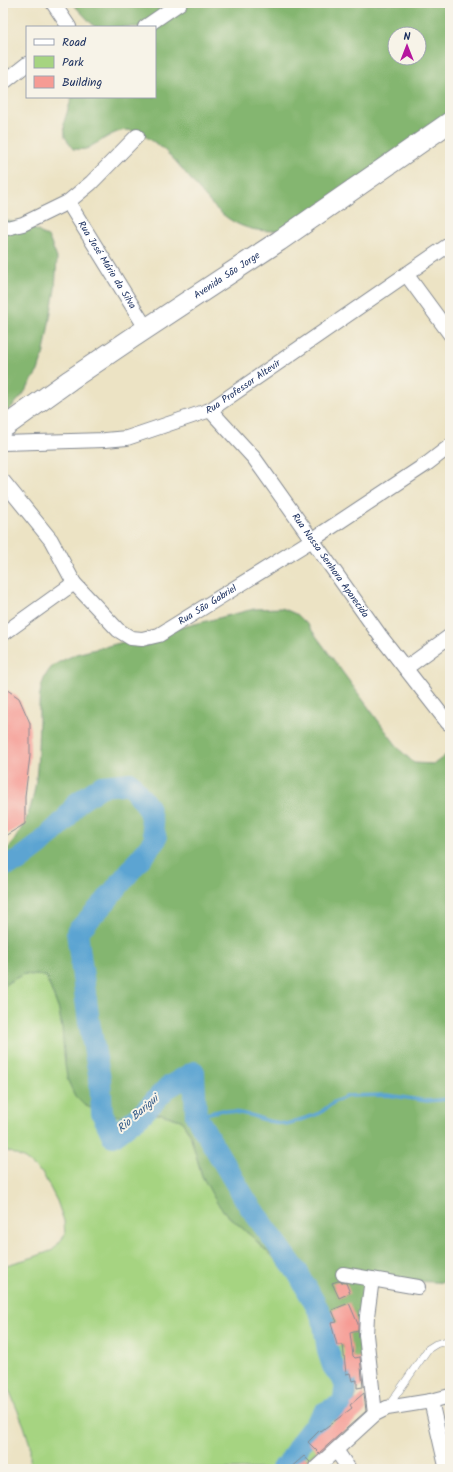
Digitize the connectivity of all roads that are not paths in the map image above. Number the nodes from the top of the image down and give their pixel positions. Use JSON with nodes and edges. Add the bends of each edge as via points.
{"nodes":[{"id":1,"x":53,"y":3,"type":"edge"},
{"id":2,"x":180,"y":3,"type":"edge"},
{"id":3,"x":68,"y":26,"type":"edge"},
{"id":4,"x":146,"y":26,"type":"edge"},
{"id":5,"x":26,"y":65,"type":"edge"},
{"id":6,"x":3,"y":83,"type":"edge"},
{"id":7,"x":450,"y":122,"type":"edge"},
{"id":8,"x":137,"y":136,"type":"dead end"},
{"id":9,"x":68,"y":202,"type":"junction"},
{"id":10,"x":3,"y":226,"type":"edge"},
{"id":11,"x":450,"y":244,"type":"edge"},
{"id":12,"x":406,"y":274,"type":"junction"},
{"id":13,"x":146,"y":328,"type":"junction"},
{"id":14,"x":450,"y":334,"type":"edge"},
{"id":15,"x":210,"y":410,"type":"junction"},
{"id":16,"x":3,"y":428,"type":"edge"},
{"id":17,"x":3,"y":443,"type":"edge"},
{"id":18,"x":450,"y":446,"type":"edge"},
{"id":19,"x":3,"y":481,"type":"edge"},
{"id":20,"x":312,"y":540,"type":"junction"},
{"id":21,"x":74,"y":582,"type":"junction"},
{"id":22,"x":3,"y":634,"type":"edge"},
{"id":23,"x":450,"y":636,"type":"edge"},
{"id":24,"x":406,"y":668,"type":"junction"},
{"id":25,"x":448,"y":724,"type":"dead end"},
{"id":26,"x":343,"y":1274,"type":"dead end"},
{"id":27,"x":372,"y":1279,"type":"junction"},
{"id":28,"x":418,"y":1287,"type":"dead end"},
{"id":29,"x":450,"y":1340,"type":"edge"},
{"id":30,"x":450,"y":1396,"type":"edge"},
{"id":31,"x":431,"y":1401,"type":"junction"},
{"id":32,"x":381,"y":1411,"type":"junction"},
{"id":33,"x":336,"y":1450,"type":"junction"},
{"id":34,"x":446,"y":1466,"type":"dead end"},
{"id":35,"x":315,"y":1469,"type":"edge"},
{"id":36,"x":349,"y":1469,"type":"edge"}],
"edges":[{"from":1,"to":3,"type":"street"},
{"from":2,"to":4,"type":"street"},
{"from":5,"to":6,"type":"street"},
{"from":7,"to":13,"type":"street","name":"Avenida São Jorge","via":[[279,241]]},
{"from":8,"to":9,"type":"street","via":[[91,183]]},
{"from":9,"to":10,"type":"street","via":[[23,224],[7,228]]},
{"from":9,"to":13,"type":"street","name":"Rua José Mário da Silva"},
{"from":11,"to":12,"type":"street","name":"Rua Professor Altevir"},
{"from":12,"to":14,"type":"street"},
{"from":12,"to":15,"type":"street","name":"Rua Professor Altevir"},
{"from":13,"to":16,"type":"street","name":"Avenida São Jorge"},
{"from":15,"to":17,"type":"street","name":"Rua Professor Altevir","via":[[127,438]]},
{"from":15,"to":20,"type":"street","name":"Rua Nossa Senhora Aparecida","via":[[254,458]]},
{"from":18,"to":20,"type":"street","name":"Rua São Gabriel"},
{"from":19,"to":21,"type":"street","name":"Rua São Gabriel","via":[[50,540]]},
{"from":20,"to":21,"type":"street","name":"Rua São Gabriel","via":[[159,635],[142,639],[131,638],[118,630]]},
{"from":20,"to":24,"type":"street","name":"Rua Nossa Senhora Aparecida"},
{"from":21,"to":22,"type":"street"},
{"from":23,"to":24,"type":"street"},
{"from":24,"to":25,"type":"street","name":"Rua Nossa Senhora Aparecida"},
{"from":26,"to":27,"type":"street"},
{"from":27,"to":28,"type":"street"},
{"from":27,"to":32,"type":"street","via":[[366,1335]]},
{"from":29,"to":32,"type":"lane","via":[[428,1349]]},
{"from":30,"to":31,"type":"street"},
{"from":31,"to":32,"type":"street"},
{"from":31,"to":34,"type":"street"},
{"from":32,"to":33,"type":"street"},
{"from":33,"to":35,"type":"street"},
{"from":33,"to":36,"type":"street"}]}
